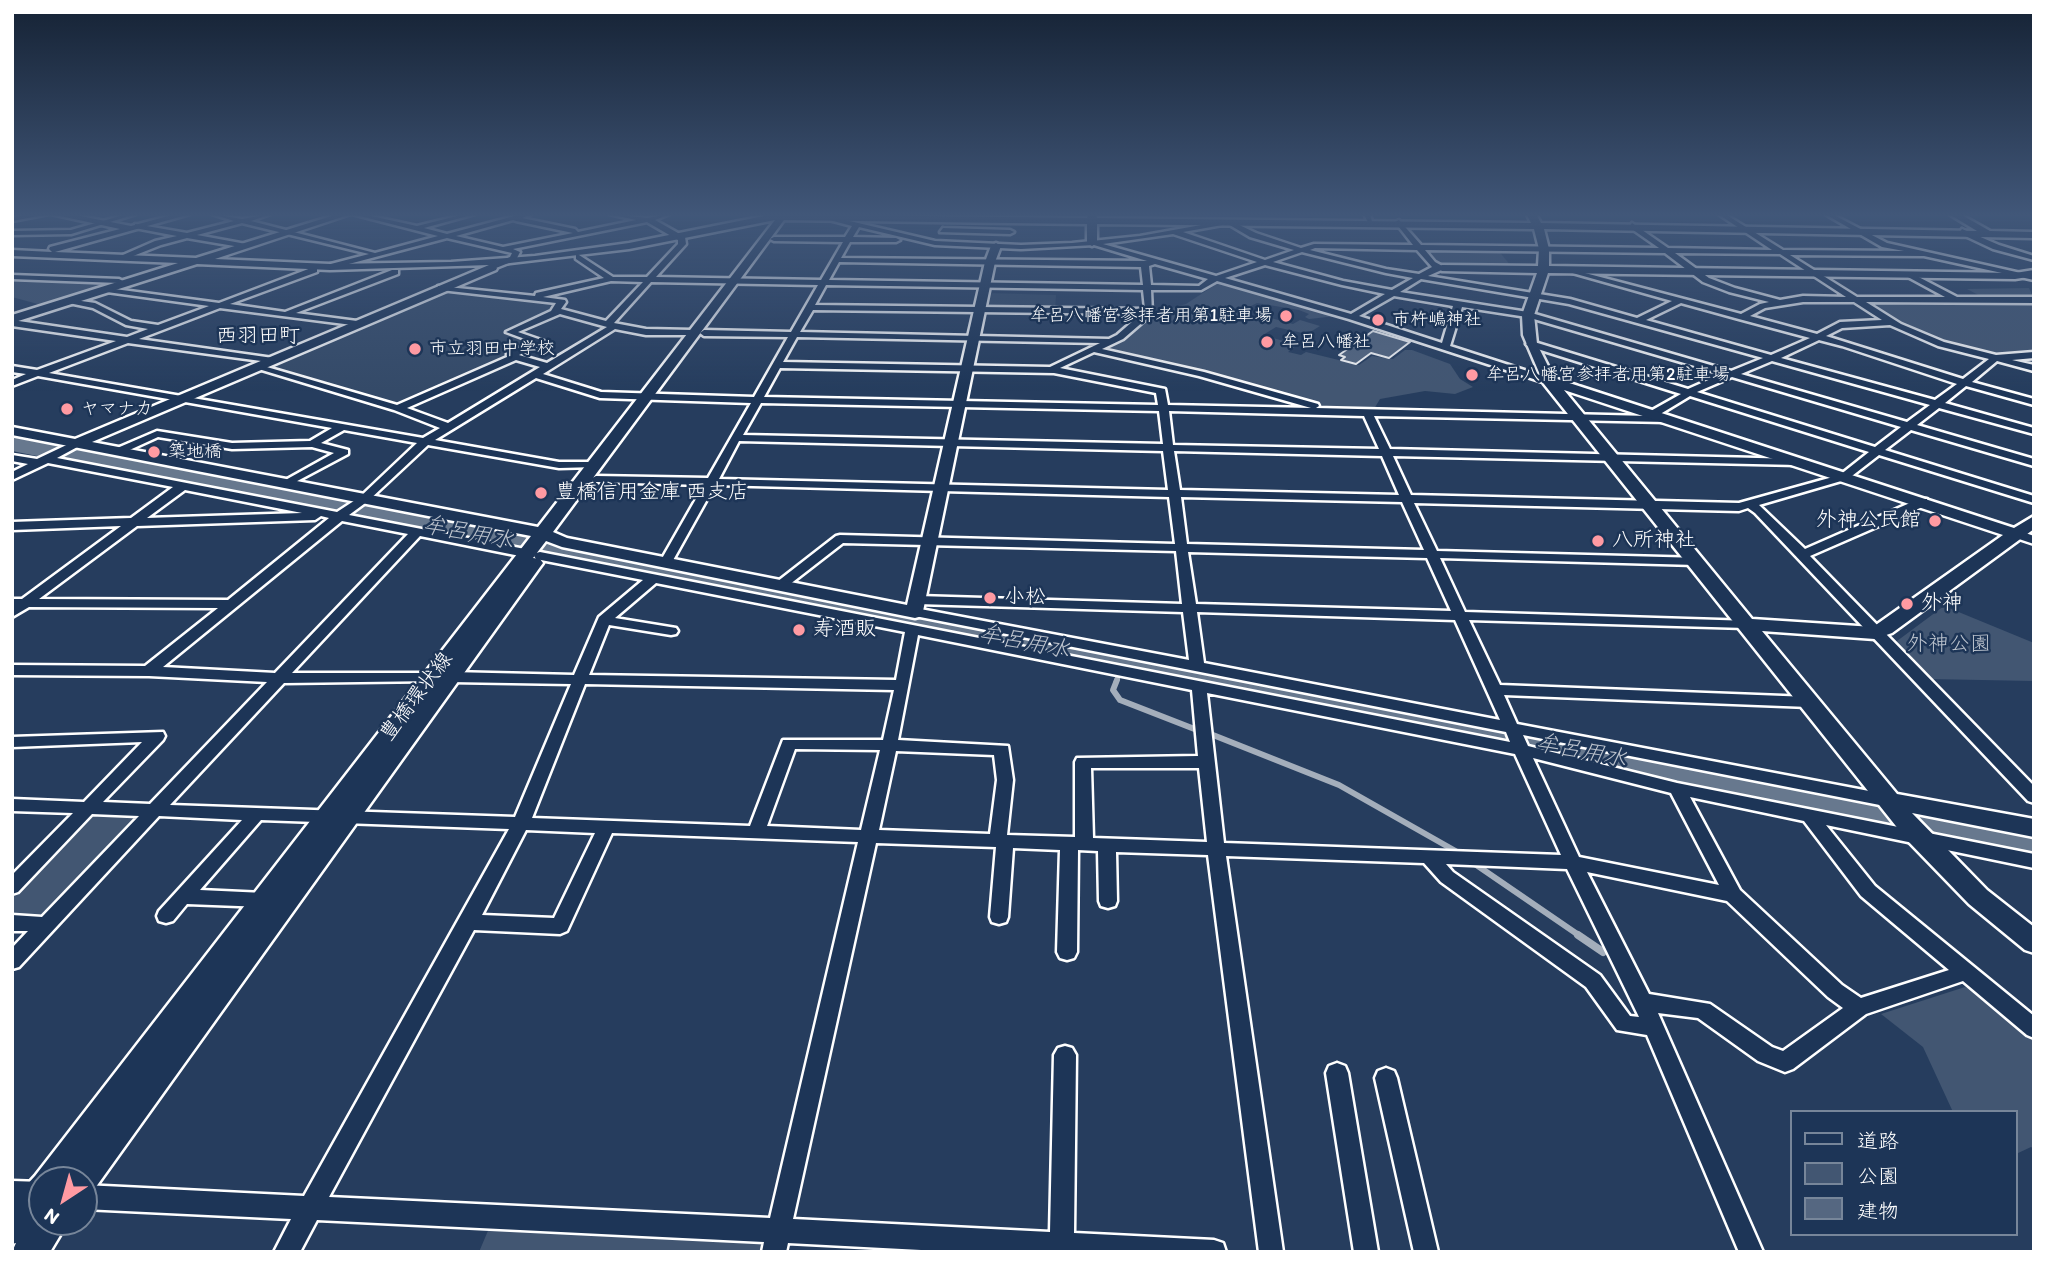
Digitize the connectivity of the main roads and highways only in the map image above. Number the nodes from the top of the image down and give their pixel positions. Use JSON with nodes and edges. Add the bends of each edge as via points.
{"nodes":[{"id":1,"x":159,"y":273,"type":"edge"},
{"id":2,"x":479,"y":273,"type":"edge"},
{"id":3,"x":743,"y":273,"type":"edge"},
{"id":4,"x":744,"y":273,"type":"edge"},
{"id":5,"x":1814,"y":273,"type":"edge"},
{"id":6,"x":2030,"y":276,"type":"edge"},
{"id":7,"x":737,"y":281,"type":"junction"},
{"id":8,"x":12,"y":321,"type":"edge"},
{"id":9,"x":1549,"y":381,"type":"road end"},
{"id":10,"x":650,"y":397,"type":"junction"},
{"id":11,"x":12,"y":431,"type":"edge"},
{"id":12,"x":70,"y":447,"type":"junction"},
{"id":13,"x":2034,"y":521,"type":"edge"},
{"id":14,"x":2025,"y":537,"type":"edge"},
{"id":15,"x":539,"y":546,"type":"junction"},
{"id":16,"x":915,"y":614,"type":"road end"},
{"id":17,"x":1746,"y":624,"type":"road end"},
{"id":18,"x":336,"y":818,"type":"junction"},
{"id":19,"x":2034,"y":828,"type":"edge"},
{"id":20,"x":2034,"y":943,"type":"edge"},
{"id":21,"x":59,"y":1166,"type":"edge"},
{"id":22,"x":92,"y":1166,"type":"edge"},
{"id":23,"x":28,"y":1208,"type":"edge"},
{"id":24,"x":12,"y":1228,"type":"edge"}],
"edges":[{"from":1,"to":8,"type":"main road"},
{"from":2,"to":12,"type":"main road"},
{"from":3,"to":7,"type":"main road","name":"豊橋環状線"},
{"from":4,"to":7,"type":"main road","name":"豊橋環状線"},
{"from":5,"to":6,"type":"main road"},
{"from":7,"to":10,"type":"main road","name":"豊橋環状線"},
{"from":9,"to":14,"type":"main road"},
{"from":10,"to":15,"type":"main road","name":"豊橋環状線","via":[[593,465]]},
{"from":10,"to":15,"type":"main road","name":"豊橋環状線","via":[[596,479]]},
{"from":11,"to":12,"type":"main road"},
{"from":12,"to":15,"type":"main road","via":[[119,451],[286,484],[350,509]]},
{"from":13,"to":14,"type":"main road"},
{"from":14,"to":17,"type":"main road","via":[[1875,633]]},
{"from":15,"to":16,"type":"main road","via":[[666,562],[780,585],[864,611]]},
{"from":15,"to":18,"type":"main road","name":"豊橋環状線"},
{"from":18,"to":21,"type":"main road","name":"豊橋環状線","via":[[244,898]]},
{"from":18,"to":22,"type":"main road","name":"豊橋環状線"},
{"from":19,"to":20,"type":"main road","via":[[1894,806],[1978,897]]},
{"from":23,"to":24,"type":"main road","name":"豊橋環状線"}]}
